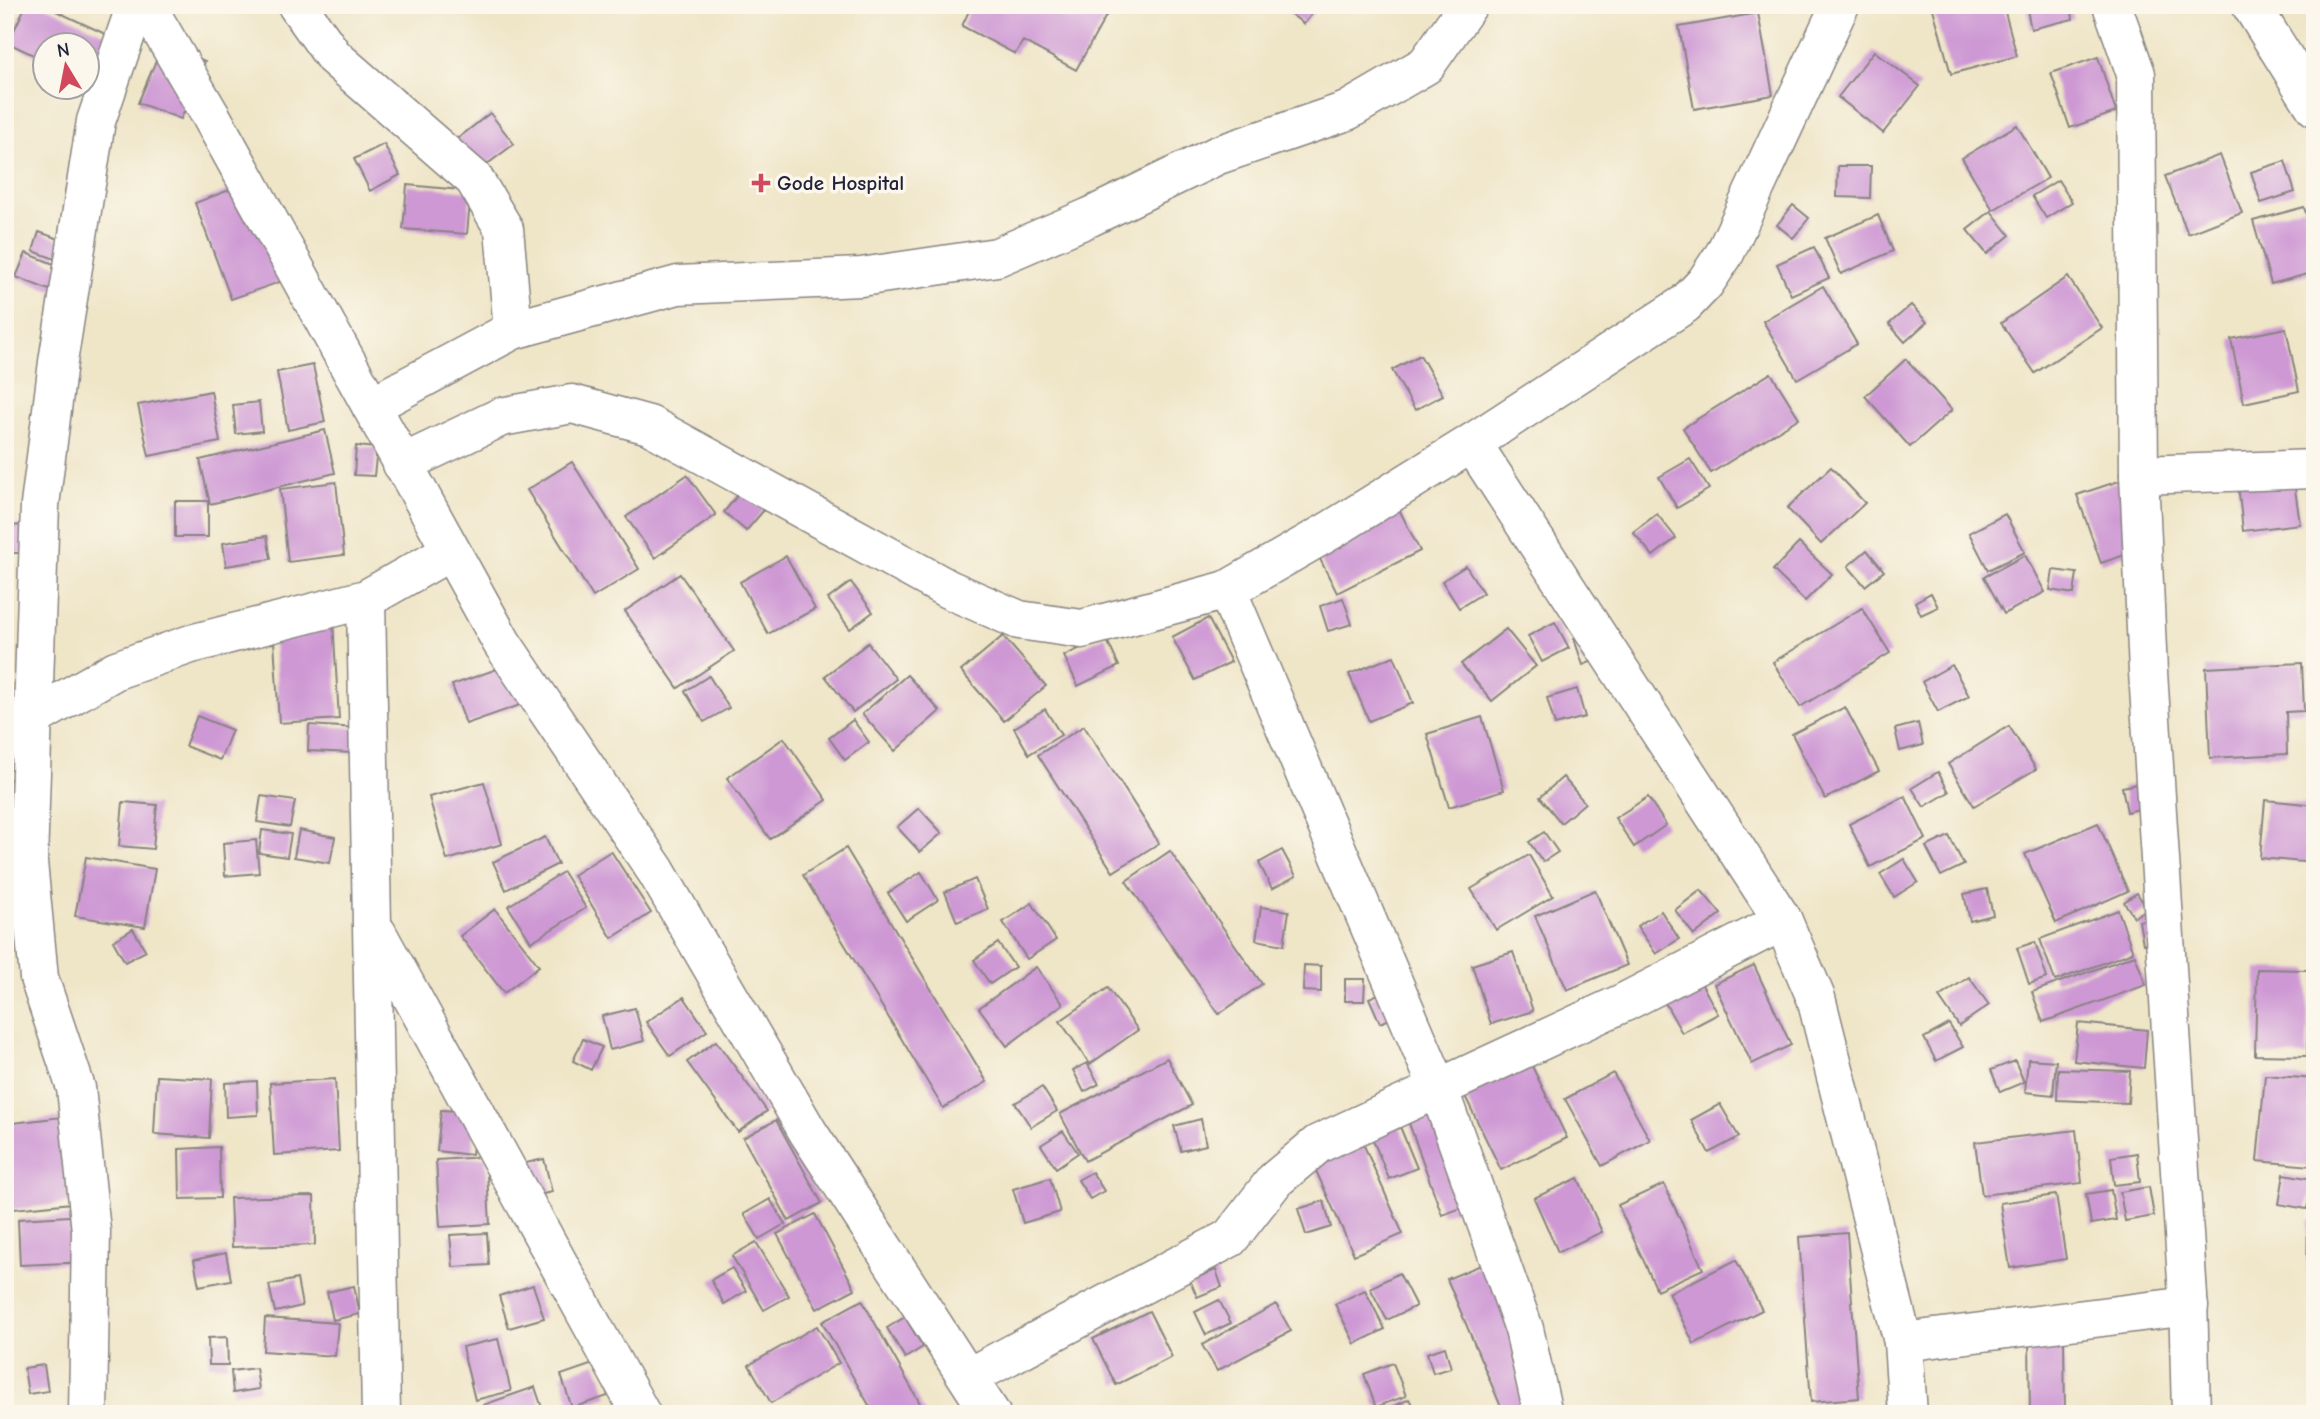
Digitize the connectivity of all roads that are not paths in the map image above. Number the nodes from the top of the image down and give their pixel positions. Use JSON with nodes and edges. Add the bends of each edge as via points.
{"nodes":[{"id":1,"x":136,"y":5,"type":"edge"},
{"id":2,"x":146,"y":5,"type":"edge"},
{"id":3,"x":297,"y":5,"type":"edge"},
{"id":4,"x":1468,"y":5,"type":"edge"},
{"id":5,"x":1840,"y":5,"type":"edge"},
{"id":6,"x":2112,"y":5,"type":"edge"},
{"id":7,"x":2251,"y":5,"type":"edge"},
{"id":8,"x":2315,"y":107,"type":"edge"},
{"id":9,"x":513,"y":330,"type":"junction"},
{"id":10,"x":371,"y":406,"type":"junction"},
{"id":11,"x":1472,"y":443,"type":"junction"},
{"id":12,"x":402,"y":464,"type":"junction"},
{"id":13,"x":2315,"y":469,"type":"edge"},
{"id":14,"x":2139,"y":475,"type":"junction"},
{"id":15,"x":449,"y":552,"type":"junction"},
{"id":16,"x":1227,"y":590,"type":"junction"},
{"id":17,"x":366,"y":599,"type":"junction"},
{"id":18,"x":20,"y":726,"type":"edge"},
{"id":19,"x":1783,"y":920,"type":"junction"},
{"id":20,"x":374,"y":928,"type":"junction"},
{"id":21,"x":1439,"y":1090,"type":"junction"},
{"id":22,"x":2189,"y":1306,"type":"junction"},
{"id":23,"x":1903,"y":1342,"type":"junction"},
{"id":24,"x":969,"y":1377,"type":"junction"},
{"id":25,"x":88,"y":1414,"type":"edge"},
{"id":26,"x":381,"y":1414,"type":"edge"},
{"id":27,"x":641,"y":1414,"type":"edge"},
{"id":28,"x":991,"y":1414,"type":"edge"},
{"id":29,"x":1542,"y":1414,"type":"edge"},
{"id":30,"x":1908,"y":1414,"type":"edge"},
{"id":31,"x":2191,"y":1414,"type":"edge"}],
"edges":[{"from":1,"to":18,"type":"street","via":[[96,121],[40,505]]},
{"from":2,"to":10,"type":"street"},
{"from":3,"to":9,"type":"street","via":[[334,57],[474,179],[504,229]]},
{"from":4,"to":9,"type":"street","via":[[1426,65],[1347,111],[1218,155],[997,257],[861,277],[678,285]]},
{"from":5,"to":11,"type":"street","via":[[1725,253],[1705,284],[1685,304]]},
{"from":6,"to":14,"type":"street","via":[[2136,74]]},
{"from":7,"to":8,"type":"street"},
{"from":9,"to":10,"type":"street"},
{"from":10,"to":12,"type":"street"},
{"from":11,"to":16,"type":"street"},
{"from":11,"to":19,"type":"street"},
{"from":12,"to":15,"type":"street"},
{"from":12,"to":16,"type":"street","via":[[501,417],[572,404],[649,425],[948,589],[1019,620],[1082,629]]},
{"from":13,"to":14,"type":"street"},
{"from":14,"to":22,"type":"street","via":[[2147,672]]},
{"from":15,"to":17,"type":"street"},
{"from":15,"to":24,"type":"street","via":[[502,643],[656,871],[808,1132]]},
{"from":16,"to":21,"type":"street"},
{"from":17,"to":18,"type":"street","via":[[191,644],[116,670]]},
{"from":17,"to":20,"type":"street"},
{"from":18,"to":25,"type":"street","via":[[39,978],[76,1088],[91,1231]]},
{"from":19,"to":21,"type":"street","via":[[1625,1002]]},
{"from":19,"to":23,"type":"street","via":[[1816,998]]},
{"from":20,"to":26,"type":"street"},
{"from":20,"to":27,"type":"street"},
{"from":21,"to":24,"type":"street","via":[[1318,1144],[1275,1180],[1230,1238]]},
{"from":21,"to":29,"type":"street","via":[[1524,1329]]},
{"from":22,"to":23,"type":"street"},
{"from":22,"to":31,"type":"street"},
{"from":23,"to":30,"type":"street"},
{"from":24,"to":28,"type":"street"}]}
